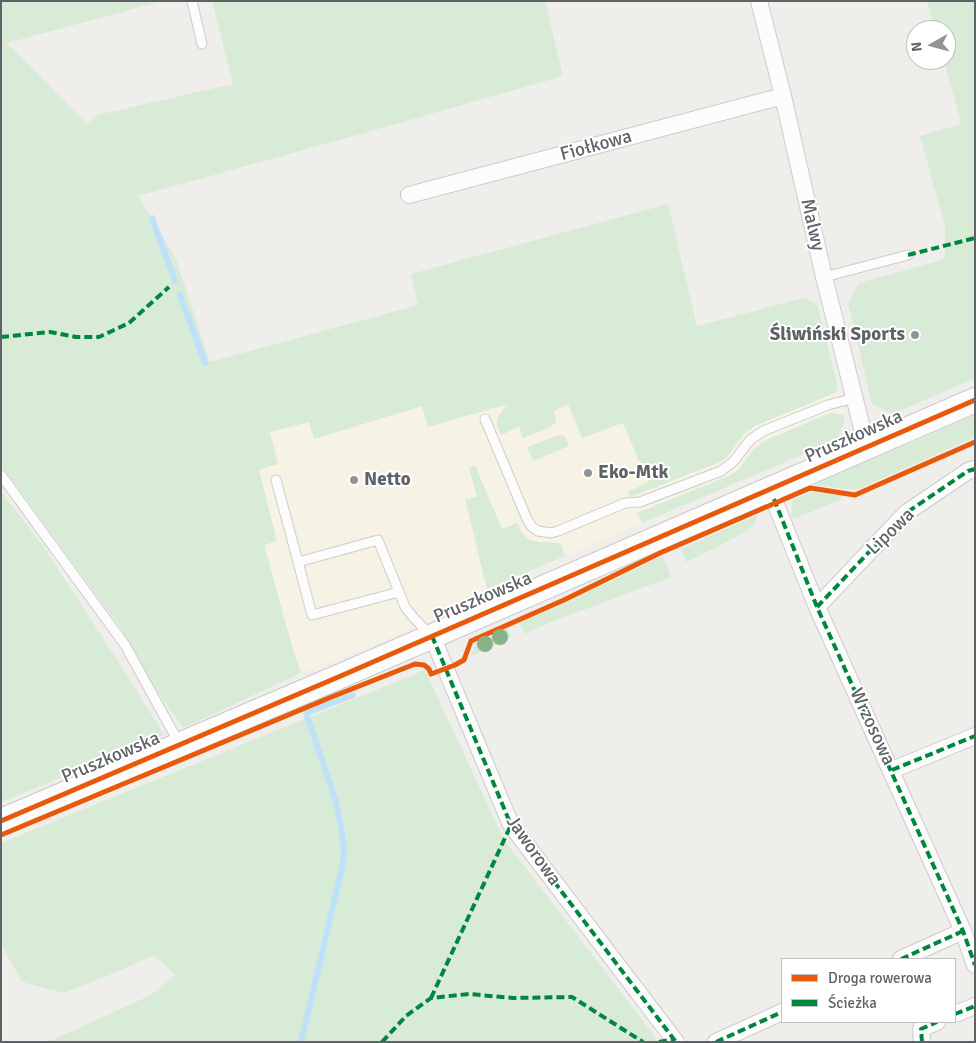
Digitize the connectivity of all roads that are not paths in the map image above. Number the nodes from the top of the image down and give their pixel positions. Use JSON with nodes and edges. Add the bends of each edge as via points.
{"nodes":[{"id":1,"x":192,"y":1,"type":"edge"},
{"id":2,"x":759,"y":1,"type":"edge"},
{"id":3,"x":202,"y":44,"type":"dead end"},
{"id":4,"x":783,"y":96,"type":"junction"},
{"id":5,"x":409,"y":195,"type":"dead end"},
{"id":6,"x":908,"y":255,"type":"dead end"},
{"id":7,"x":824,"y":277,"type":"junction"},
{"id":8,"x":855,"y":398,"type":"junction"},
{"id":9,"x":975,"y":400,"type":"edge"},
{"id":10,"x":485,"y":420,"type":"dead end"},
{"id":11,"x":867,"y":448,"type":"junction"},
{"id":12,"x":975,"y":469,"type":"edge"},
{"id":13,"x":1,"y":474,"type":"edge"},
{"id":14,"x":276,"y":480,"type":"dead end"},
{"id":15,"x":770,"y":490,"type":"junction"},
{"id":16,"x":298,"y":562,"type":"junction"},
{"id":17,"x":399,"y":592,"type":"junction"},
{"id":18,"x":817,"y":607,"type":"junction"},
{"id":19,"x":432,"y":636,"type":"junction"},
{"id":20,"x":975,"y":736,"type":"edge"},
{"id":21,"x":180,"y":746,"type":"junction"},
{"id":22,"x":892,"y":770,"type":"junction"},
{"id":23,"x":1,"y":821,"type":"edge"},
{"id":24,"x":964,"y":931,"type":"junction"},
{"id":25,"x":903,"y":958,"type":"edge"},
{"id":26,"x":975,"y":965,"type":"edge"},
{"id":27,"x":975,"y":1006,"type":"edge"},
{"id":28,"x":781,"y":1012,"type":"edge"},
{"id":29,"x":956,"y":1014,"type":"edge"},
{"id":30,"x":936,"y":1023,"type":"edge"},
{"id":31,"x":922,"y":1035,"type":"edge"},
{"id":32,"x":676,"y":1042,"type":"edge"},
{"id":33,"x":716,"y":1042,"type":"edge"}],
"edges":[{"from":1,"to":3,"type":"lane"},
{"from":2,"to":4,"type":"street","name":"Malwy"},
{"from":4,"to":5,"type":"street","name":"Fiołkowa"},
{"from":4,"to":7,"type":"street","name":"Malwy"},
{"from":6,"to":7,"type":"lane"},
{"from":7,"to":8,"type":"street","name":"Malwy"},
{"from":8,"to":10,"type":"lane","via":[[828,405],[763,431],[721,471],[640,502],[625,503],[551,533],[538,531],[526,519]]},
{"from":8,"to":11,"type":"street","name":"Malwy"},
{"from":9,"to":11,"type":"street","name":"Pruszkowska"},
{"from":11,"to":15,"type":"street","name":"Pruszkowska"},
{"from":12,"to":18,"type":"street","name":"Lipowa","via":[[906,513]]},
{"from":13,"to":21,"type":"lane","via":[[125,645]]},
{"from":14,"to":16,"type":"lane"},
{"from":15,"to":18,"type":"street","name":"Wrzosowa"},
{"from":15,"to":19,"type":"street","name":"Pruszkowska"},
{"from":16,"to":17,"type":"lane","via":[[378,540]]},
{"from":16,"to":17,"type":"lane","via":[[312,615]]},
{"from":17,"to":19,"type":"lane","via":[[405,607]]},
{"from":18,"to":22,"type":"street","name":"Wrzosowa"},
{"from":19,"to":21,"type":"street","name":"Pruszkowska"},
{"from":19,"to":32,"type":"street","name":"Jaworowa","via":[[510,825]]},
{"from":20,"to":22,"type":"street"},
{"from":21,"to":23,"type":"street","name":"Pruszkowska"},
{"from":22,"to":24,"type":"street","name":"Wrzosowa"},
{"from":24,"to":25,"type":"street"},
{"from":24,"to":26,"type":"street","name":"Wrzosowa"},
{"from":27,"to":29,"type":"street"},
{"from":28,"to":33,"type":"street"},
{"from":30,"to":31,"type":"street"}]}
